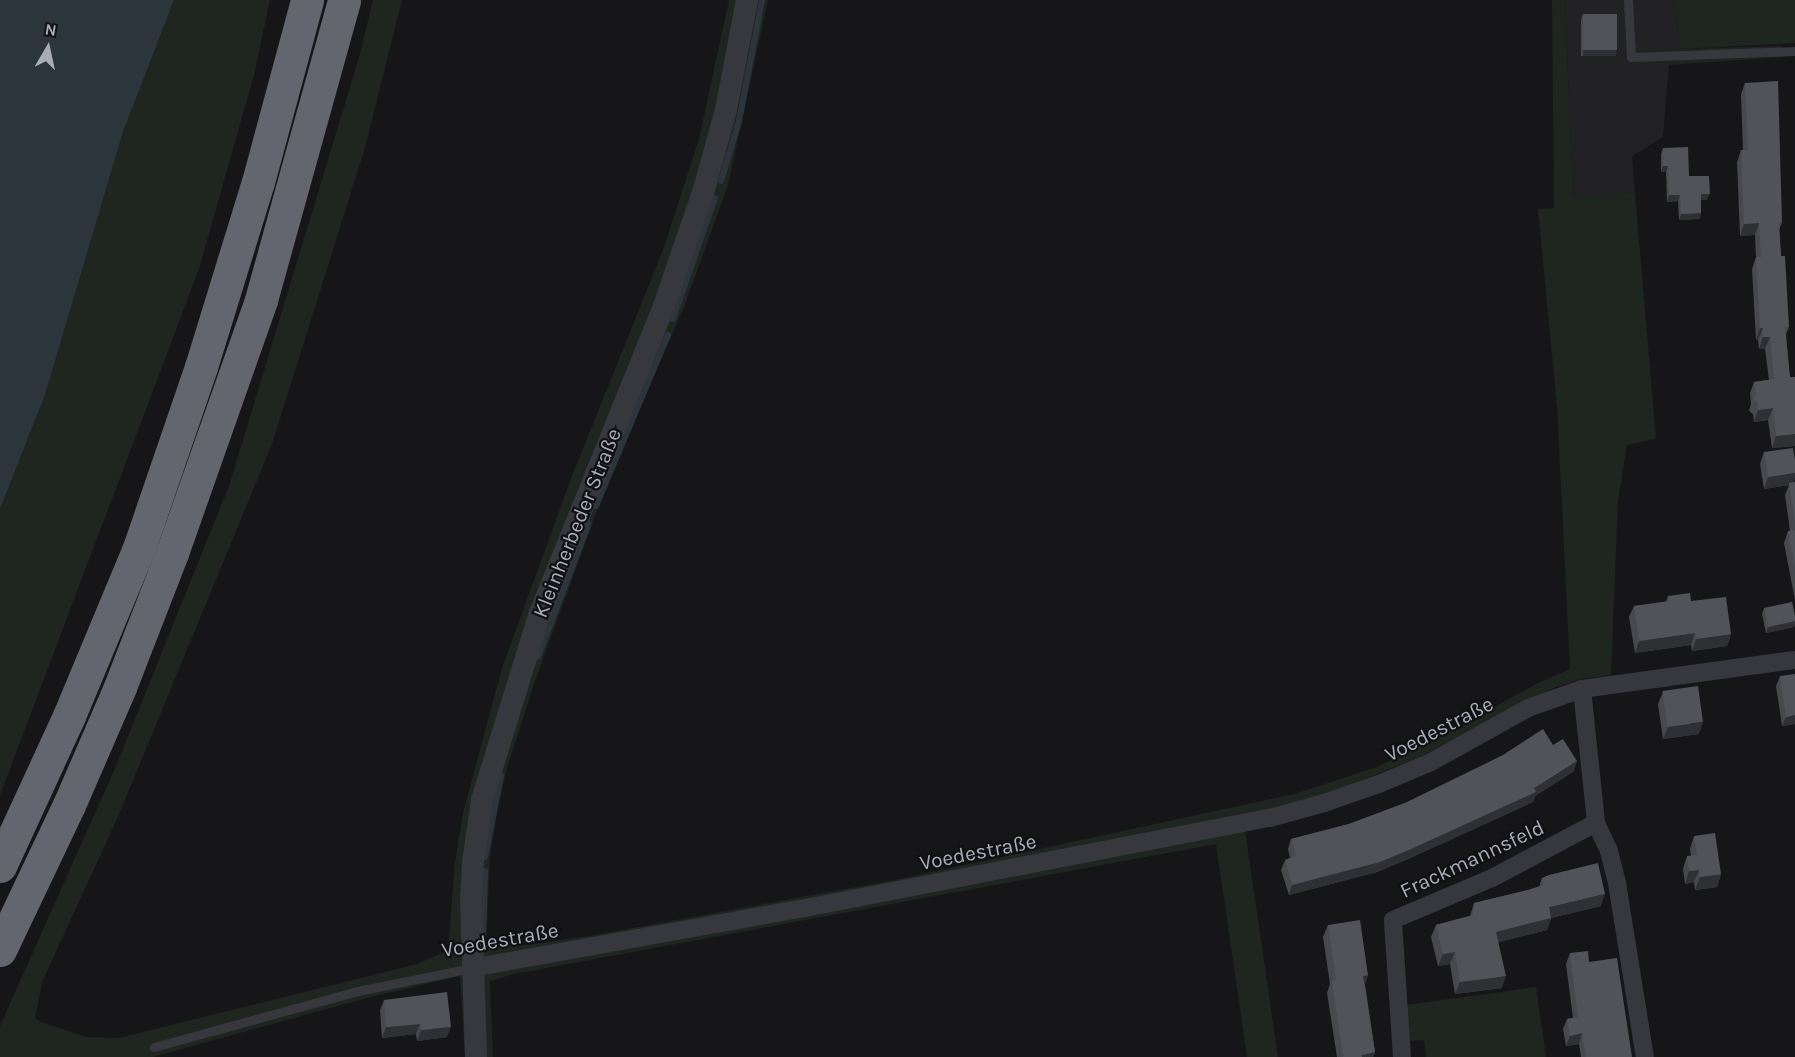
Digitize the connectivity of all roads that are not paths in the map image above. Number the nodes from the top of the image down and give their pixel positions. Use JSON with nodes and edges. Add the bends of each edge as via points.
{"nodes":[{"id":1,"x":307,"y":0,"type":"edge"},
{"id":2,"x":344,"y":0,"type":"edge"},
{"id":3,"x":747,"y":0,"type":"edge"},
{"id":4,"x":1628,"y":0,"type":"edge"},
{"id":5,"x":1795,"y":51,"type":"edge"},
{"id":6,"x":1795,"y":660,"type":"edge"},
{"id":7,"x":1582,"y":689,"type":"junction"},
{"id":8,"x":1596,"y":824,"type":"junction"},
{"id":9,"x":0,"y":866,"type":"edge"},
{"id":10,"x":0,"y":950,"type":"edge"},
{"id":11,"x":471,"y":968,"type":"junction"},
{"id":12,"x":154,"y":1047,"type":"dead end"},
{"id":13,"x":476,"y":1057,"type":"edge"},
{"id":14,"x":1402,"y":1057,"type":"edge"},
{"id":15,"x":1644,"y":1057,"type":"edge"}],
"edges":[{"from":1,"to":9,"type":"highway","via":[[238,247],[139,548],[69,716]]},
{"from":2,"to":10,"type":"highway","via":[[261,300],[180,531],[120,687]]},
{"from":3,"to":11,"type":"street","name":"Kleinherbeder Straße","via":[[726,110],[701,197],[663,309],[540,614],[495,750],[473,862]]},
{"from":4,"to":5,"type":"lane","via":[[1631,57]]},
{"from":6,"to":7,"type":"street","name":"Voedestraße"},
{"from":7,"to":8,"type":"street"},
{"from":7,"to":11,"type":"street","name":"Voedestraße","via":[[1528,708],[1431,762],[1379,784],[1270,818]]},
{"from":8,"to":14,"type":"street","name":"Frackmannsfeld","via":[[1492,878],[1392,920]]},
{"from":8,"to":15,"type":"street","via":[[1609,851],[1617,883]]},
{"from":11,"to":12,"type":"lane","name":"Voedestraße","via":[[352,992]]},
{"from":11,"to":13,"type":"street","name":"Kleinherbeder Straße"}]}
